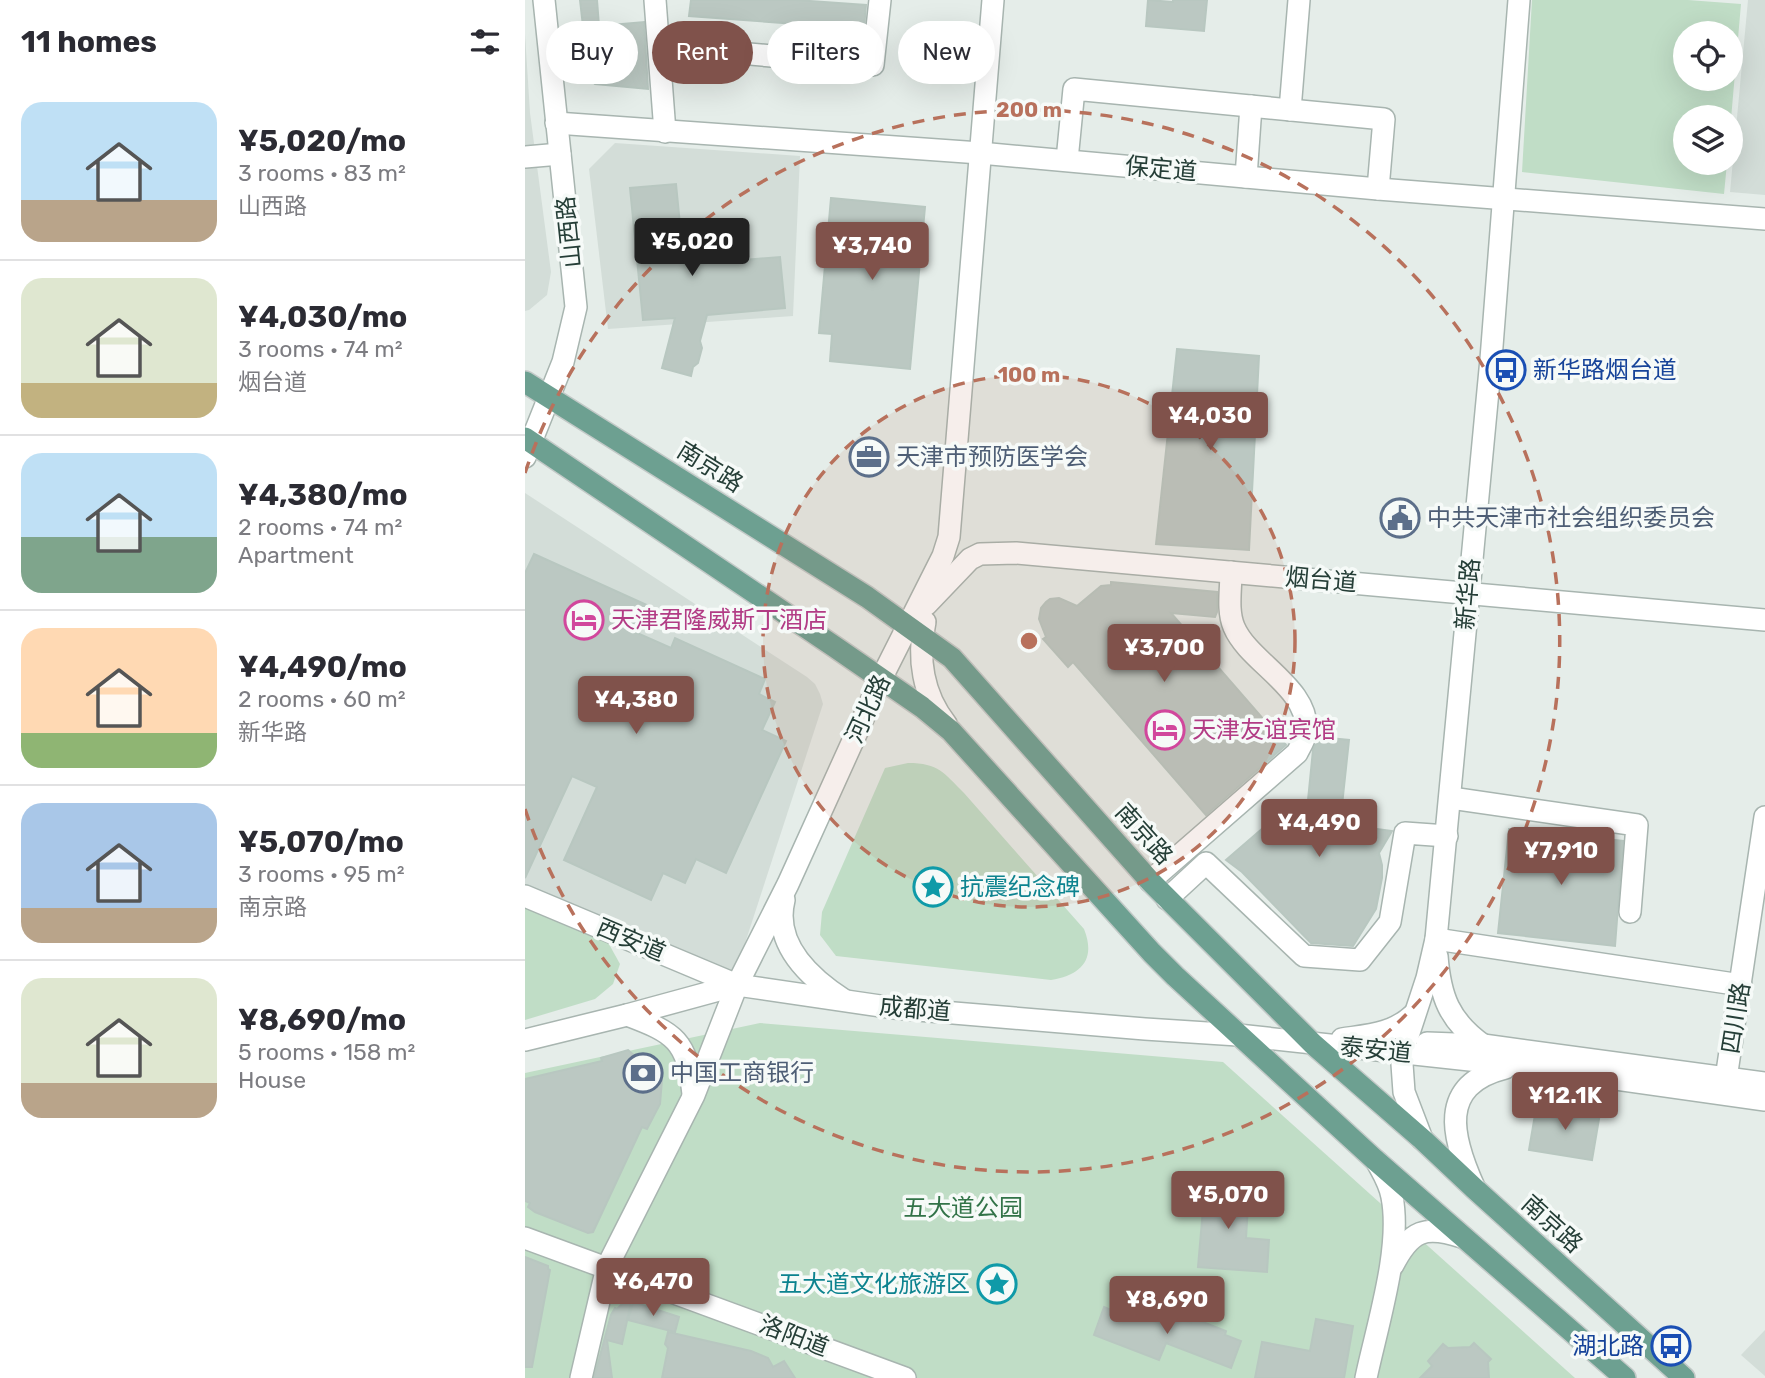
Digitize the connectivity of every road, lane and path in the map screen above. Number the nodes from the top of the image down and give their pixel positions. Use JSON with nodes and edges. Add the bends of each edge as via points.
{"nodes":[{"id":1,"x":544,"y":0,"type":"edge"},
{"id":2,"x":655,"y":0,"type":"edge"},
{"id":3,"x":880,"y":0,"type":"edge"},
{"id":4,"x":993,"y":0,"type":"edge"},
{"id":5,"x":1299,"y":0,"type":"edge"},
{"id":6,"x":1519,"y":0,"type":"edge"},
{"id":7,"x":657,"y":21,"type":"edge"},
{"id":8,"x":753,"y":54,"type":"edge"},
{"id":9,"x":662,"y":84,"type":"edge"},
{"id":10,"x":1251,"y":106,"type":"junction"},
{"id":11,"x":1290,"y":110,"type":"junction"},
{"id":12,"x":556,"y":123,"type":"junction"},
{"id":13,"x":665,"y":132,"type":"junction"},
{"id":14,"x":560,"y":153,"type":"junction"},
{"id":15,"x":980,"y":153,"type":"junction"},
{"id":16,"x":525,"y":157,"type":"edge"},
{"id":17,"x":1067,"y":160,"type":"junction"},
{"id":18,"x":1246,"y":177,"type":"junction"},
{"id":19,"x":1378,"y":189,"type":"junction"},
{"id":20,"x":1505,"y":198,"type":"junction"},
{"id":21,"x":1765,"y":219,"type":"edge"},
{"id":22,"x":525,"y":382,"type":"edge"},
{"id":23,"x":549,"y":398,"type":"junction"},
{"id":24,"x":527,"y":446,"type":"edge"},
{"id":25,"x":952,"y":562,"type":"junction"},
{"id":26,"x":1231,"y":572,"type":"junction"},
{"id":27,"x":1468,"y":594,"type":"junction"},
{"id":28,"x":1765,"y":620,"type":"edge"},
{"id":29,"x":915,"y":632,"type":"junction"},
{"id":30,"x":881,"y":679,"type":"junction"},
{"id":31,"x":951,"y":732,"type":"junction"},
{"id":32,"x":1451,"y":798,"type":"junction"},
{"id":33,"x":1765,"y":817,"type":"edge"},
{"id":34,"x":1447,"y":836,"type":"junction"},
{"id":35,"x":1150,"y":881,"type":"junction"},
{"id":36,"x":788,"y":884,"type":"junction"},
{"id":37,"x":525,"y":896,"type":"edge"},
{"id":38,"x":1167,"y":899,"type":"junction"},
{"id":39,"x":1630,"y":912,"type":"dead end"},
{"id":40,"x":1436,"y":939,"type":"junction"},
{"id":41,"x":737,"y":985,"type":"junction"},
{"id":42,"x":1741,"y":985,"type":"junction"},
{"id":43,"x":848,"y":1003,"type":"junction"},
{"id":44,"x":627,"y":1015,"type":"junction"},
{"id":45,"x":1413,"y":1015,"type":"junction"},
{"id":46,"x":1238,"y":1035,"type":"junction"},
{"id":47,"x":525,"y":1040,"type":"edge"},
{"id":48,"x":1313,"y":1044,"type":"junction"},
{"id":49,"x":1483,"y":1045,"type":"junction"},
{"id":50,"x":1404,"y":1047,"type":"junction"},
{"id":51,"x":1516,"y":1065,"type":"junction"},
{"id":52,"x":1765,"y":1083,"type":"edge"},
{"id":53,"x":1725,"y":1086,"type":"junction"},
{"id":54,"x":694,"y":1095,"type":"junction"},
{"id":55,"x":1765,"y":1100,"type":"edge"},
{"id":56,"x":1422,"y":1139,"type":"junction"},
{"id":57,"x":1374,"y":1159,"type":"junction"},
{"id":58,"x":1475,"y":1189,"type":"junction"},
{"id":59,"x":1462,"y":1237,"type":"junction"},
{"id":60,"x":525,"y":1238,"type":"edge"},
{"id":61,"x":607,"y":1267,"type":"junction"},
{"id":62,"x":1388,"y":1276,"type":"junction"},
{"id":63,"x":581,"y":1378,"type":"edge"},
{"id":64,"x":905,"y":1378,"type":"edge"},
{"id":65,"x":1366,"y":1378,"type":"edge"},
{"id":66,"x":1625,"y":1378,"type":"edge"},
{"id":67,"x":1684,"y":1378,"type":"edge"}],
"edges":[{"from":1,"to":12,"type":"street","name":"山西路"},
{"from":2,"to":7,"type":"street"},
{"from":3,"to":8,"type":"street","via":[[873,65]]},
{"from":4,"to":15,"type":"street","name":"河北路"},
{"from":5,"to":11,"type":"street"},
{"from":6,"to":20,"type":"street","name":"新华路"},
{"from":9,"to":13,"type":"street"},
{"from":10,"to":11,"type":"street"},
{"from":10,"to":17,"type":"street","via":[[1074,89]]},
{"from":10,"to":18,"type":"street"},
{"from":11,"to":19,"type":"street","via":[[1384,119]]},
{"from":12,"to":13,"type":"street","name":"保定道"},
{"from":12,"to":14,"type":"street","name":"山西路"},
{"from":13,"to":15,"type":"street","name":"保定道"},
{"from":14,"to":16,"type":"street"},
{"from":14,"to":23,"type":"street","name":"山西路","via":[[576,307]]},
{"from":15,"to":17,"type":"street","name":"保定道"},
{"from":15,"to":25,"type":"street","name":"河北路"},
{"from":17,"to":18,"type":"street","name":"保定道"},
{"from":18,"to":19,"type":"street","name":"保定道"},
{"from":19,"to":20,"type":"street","name":"保定道"},
{"from":20,"to":21,"type":"street","name":"保定道"},
{"from":20,"to":27,"type":"street","name":"新华路"},
{"from":22,"to":23,"type":"main road","name":"南京路"},
{"from":23,"to":24,"type":"street","name":"山西路"},
{"from":23,"to":29,"type":"main road","name":"南京路","via":[[844,582]]},
{"from":24,"to":30,"type":"main road"},
{"from":25,"to":26,"type":"street","name":"烟台道","via":[[980,554],[1016,553]]},
{"from":25,"to":29,"type":"street","name":"河北路"},
{"from":25,"to":29,"type":"street"},
{"from":26,"to":27,"type":"street","name":"烟台道"},
{"from":26,"to":35,"type":"street","via":[[1233,625],[1296,697],[1305,717],[1306,735],[1297,752]]},
{"from":27,"to":28,"type":"street","name":"烟台道"},
{"from":27,"to":32,"type":"street","name":"新华路"},
{"from":29,"to":30,"type":"street","name":"河北路"},
{"from":29,"to":31,"type":"street","via":[[929,697]]},
{"from":29,"to":35,"type":"main road","name":"南京路","via":[[952,658]]},
{"from":30,"to":31,"type":"main road"},
{"from":30,"to":36,"type":"street","name":"河北路"},
{"from":31,"to":46,"type":"main road","via":[[1152,953]]},
{"from":32,"to":34,"type":"street","name":"新华路"},
{"from":32,"to":39,"type":"street","via":[[1636,825]]},
{"from":33,"to":42,"type":"street","name":"四川路"},
{"from":34,"to":38,"type":"street","via":[[1405,833],[1391,922],[1360,960],[1304,956],[1206,863]]},
{"from":34,"to":40,"type":"street","name":"新华路"},
{"from":35,"to":38,"type":"main road","name":"南京路"},
{"from":36,"to":41,"type":"street","name":"河北路"},
{"from":36,"to":43,"type":"street","via":[[780,915],[787,943],[812,975]]},
{"from":37,"to":41,"type":"street","name":"西安道"},
{"from":38,"to":48,"type":"main road","name":"南京路"},
{"from":40,"to":42,"type":"street"},
{"from":40,"to":45,"type":"street","name":"新华路"},
{"from":40,"to":49,"type":"street","via":[[1448,1008],[1467,1034]]},
{"from":41,"to":43,"type":"street","name":"成都道"},
{"from":41,"to":44,"type":"street","name":"成都道"},
{"from":41,"to":54,"type":"street","name":"河北路"},
{"from":42,"to":53,"type":"street","name":"四川路"},
{"from":43,"to":46,"type":"street","name":"成都道"},
{"from":44,"to":47,"type":"street","name":"成都道"},
{"from":44,"to":54,"type":"street","via":[[675,1038],[685,1055]]},
{"from":45,"to":48,"type":"street","via":[[1392,1030]]},
{"from":45,"to":50,"type":"street","name":"新华路"},
{"from":46,"to":48,"type":"street","name":"成都道"},
{"from":46,"to":57,"type":"main road"},
{"from":48,"to":50,"type":"street","name":"泰安道"},
{"from":48,"to":56,"type":"main road","name":"南京路"},
{"from":49,"to":50,"type":"street","name":"泰安道"},
{"from":49,"to":53,"type":"street","name":"泰安道"},
{"from":50,"to":51,"type":"street","name":"泰安道"},
{"from":50,"to":56,"type":"street","name":"新华路","via":[[1404,1092]]},
{"from":51,"to":53,"type":"street","name":"泰安道"},
{"from":51,"to":58,"type":"street","via":[[1475,1079],[1459,1101],[1457,1142]]},
{"from":52,"to":53,"type":"street","name":"泰安道"},
{"from":53,"to":55,"type":"street","name":"泰安道"},
{"from":54,"to":61,"type":"street","name":"河北路"},
{"from":56,"to":58,"type":"main road","name":"南京路"},
{"from":57,"to":59,"type":"main road"},
{"from":57,"to":62,"type":"street","via":[[1387,1181],[1394,1207]]},
{"from":58,"to":67,"type":"main road","name":"南京路"},
{"from":59,"to":62,"type":"street","via":[[1438,1230],[1417,1234],[1400,1252]]},
{"from":59,"to":66,"type":"main road"},
{"from":60,"to":61,"type":"street","name":"洛阳道"},
{"from":61,"to":63,"type":"street","name":"河北路"},
{"from":61,"to":64,"type":"street","name":"洛阳道"},
{"from":62,"to":65,"type":"street"}]}
